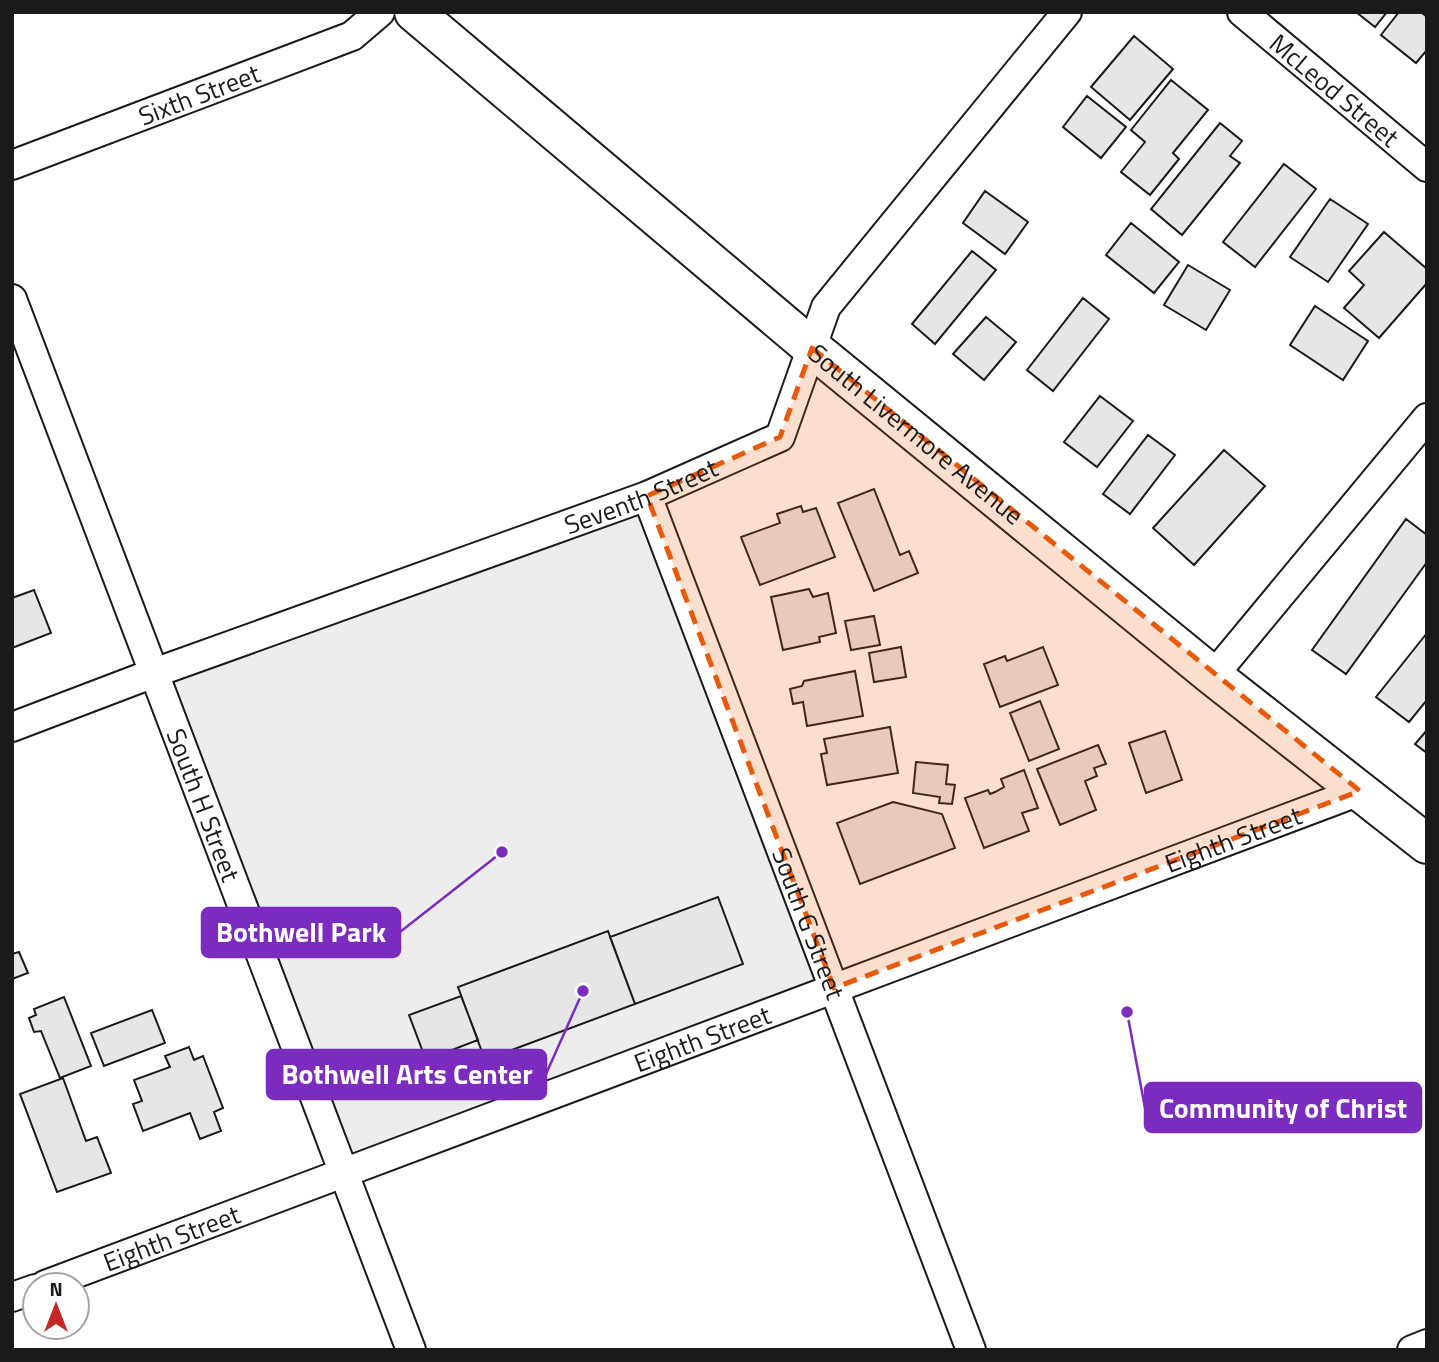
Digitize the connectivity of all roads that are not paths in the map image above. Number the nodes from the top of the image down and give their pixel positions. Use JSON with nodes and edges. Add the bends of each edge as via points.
{"nodes":[{"id":1,"x":380,"y":12,"type":"edge"},
{"id":2,"x":414,"y":12,"type":"edge"},
{"id":3,"x":1067,"y":12,"type":"edge"},
{"id":4,"x":1242,"y":12,"type":"edge"},
{"id":5,"x":12,"y":164,"type":"edge"},
{"id":6,"x":1427,"y":167,"type":"edge"},
{"id":7,"x":12,"y":299,"type":"edge"},
{"id":8,"x":812,"y":348,"type":"junction"},
{"id":9,"x":1427,"y":418,"type":"edge"},
{"id":10,"x":647,"y":496,"type":"junction"},
{"id":11,"x":154,"y":673,"type":"junction"},
{"id":12,"x":1213,"y":676,"type":"junction"},
{"id":13,"x":12,"y":727,"type":"edge"},
{"id":14,"x":1360,"y":791,"type":"junction"},
{"id":15,"x":1427,"y":845,"type":"edge"},
{"id":16,"x":834,"y":988,"type":"junction"},
{"id":17,"x":343,"y":1173,"type":"junction"},
{"id":18,"x":82,"y":1271,"type":"edge"},
{"id":19,"x":1427,"y":1344,"type":"edge"},
{"id":20,"x":411,"y":1350,"type":"edge"},
{"id":21,"x":971,"y":1350,"type":"edge"},
{"id":22,"x":1412,"y":1350,"type":"edge"}],
"edges":[{"from":1,"to":5,"type":"street","name":"Sixth Street","via":[[352,36]]},
{"from":2,"to":8,"type":"main road","name":"South Livermore Avenue"},
{"from":3,"to":8,"type":"street","name":"Seventh Street","via":[[826,307]]},
{"from":4,"to":6,"type":"street","name":"McLeod Street"},
{"from":7,"to":11,"type":"street","name":"South H Street"},
{"from":8,"to":10,"type":"street","name":"Seventh Street","via":[[780,437]]},
{"from":8,"to":12,"type":"main road","name":"South Livermore Avenue"},
{"from":9,"to":12,"type":"street"},
{"from":10,"to":11,"type":"street","name":"Seventh Street"},
{"from":10,"to":16,"type":"street","name":"South G Street"},
{"from":11,"to":13,"type":"street","name":"Seventh Street"},
{"from":11,"to":17,"type":"street","name":"South H Street"},
{"from":12,"to":14,"type":"main road","name":"South Livermore Avenue"},
{"from":14,"to":15,"type":"main road","name":"South Livermore Avenue"},
{"from":14,"to":16,"type":"street","name":"Eighth Street"},
{"from":16,"to":17,"type":"street","name":"Eighth Street"},
{"from":16,"to":21,"type":"street","name":"South G Street"},
{"from":17,"to":18,"type":"street","name":"Eighth Street"},
{"from":17,"to":20,"type":"street","name":"South H Street"},
{"from":19,"to":22,"type":"street"}]}
